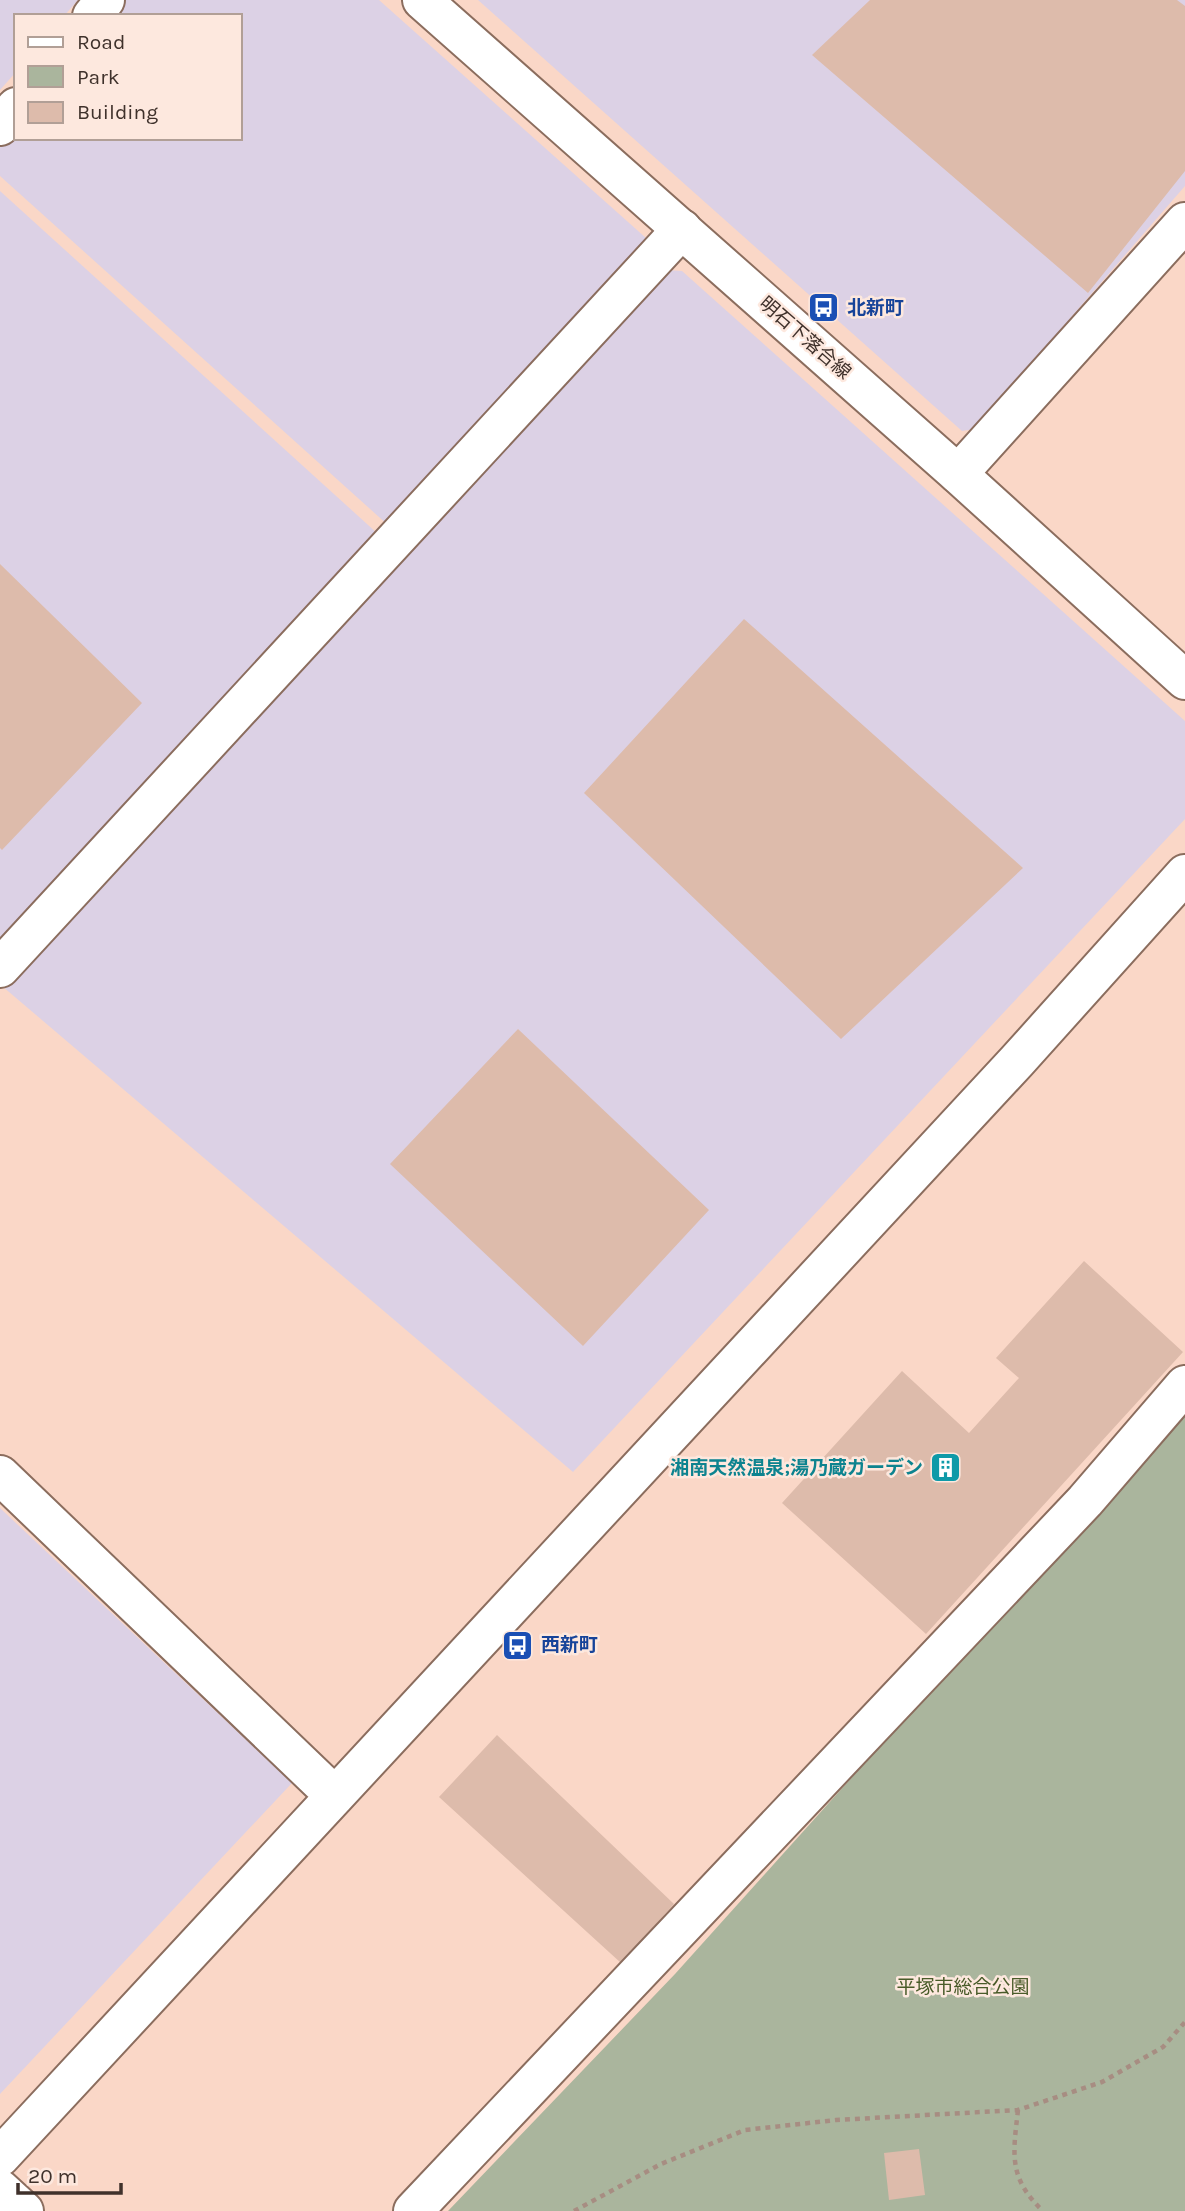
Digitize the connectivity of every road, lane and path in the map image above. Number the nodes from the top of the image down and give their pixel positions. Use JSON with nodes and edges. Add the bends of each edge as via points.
{"nodes":[{"id":1,"x":105,"y":0,"type":"edge"},
{"id":2,"x":422,"y":0,"type":"edge"},
{"id":3,"x":94,"y":14,"type":"edge"},
{"id":4,"x":14,"y":109,"type":"edge"},
{"id":5,"x":0,"y":126,"type":"edge"},
{"id":6,"x":1185,"y":222,"type":"edge"},
{"id":7,"x":682,"y":229,"type":"junction"},
{"id":8,"x":958,"y":474,"type":"junction"},
{"id":9,"x":1185,"y":680,"type":"edge"},
{"id":10,"x":1185,"y":874,"type":"edge"},
{"id":11,"x":0,"y":968,"type":"edge"},
{"id":12,"x":1185,"y":1385,"type":"edge"},
{"id":13,"x":0,"y":1475,"type":"edge"},
{"id":14,"x":334,"y":1796,"type":"junction"},
{"id":15,"x":1185,"y":2022,"type":"edge"},
{"id":16,"x":1018,"y":2110,"type":"junction"},
{"id":17,"x":0,"y":2157,"type":"edge"},
{"id":18,"x":0,"y":2189,"type":"edge"},
{"id":19,"x":24,"y":2211,"type":"edge"},
{"id":20,"x":413,"y":2211,"type":"edge"},
{"id":21,"x":574,"y":2211,"type":"edge"},
{"id":22,"x":1042,"y":2211,"type":"edge"}],
"edges":[{"from":1,"to":3,"type":"street"},
{"from":2,"to":7,"type":"street","name":"明石下落合線"},
{"from":4,"to":5,"type":"street"},
{"from":6,"to":8,"type":"street"},
{"from":7,"to":8,"type":"street","name":"明石下落合線"},
{"from":7,"to":11,"type":"street"},
{"from":8,"to":9,"type":"street","name":"明石下落合線"},
{"from":10,"to":14,"type":"street"},
{"from":12,"to":20,"type":"street","via":[[1076,1511]]},
{"from":13,"to":14,"type":"street"},
{"from":14,"to":17,"type":"street"},
{"from":15,"to":16,"type":"path","via":[[1163,2047],[1102,2082]]},
{"from":16,"to":21,"type":"path","via":[[745,2130],[661,2164]]},
{"from":16,"to":22,"type":"path","via":[[1013,2160],[1027,2196]]},
{"from":18,"to":19,"type":"street"}]}
